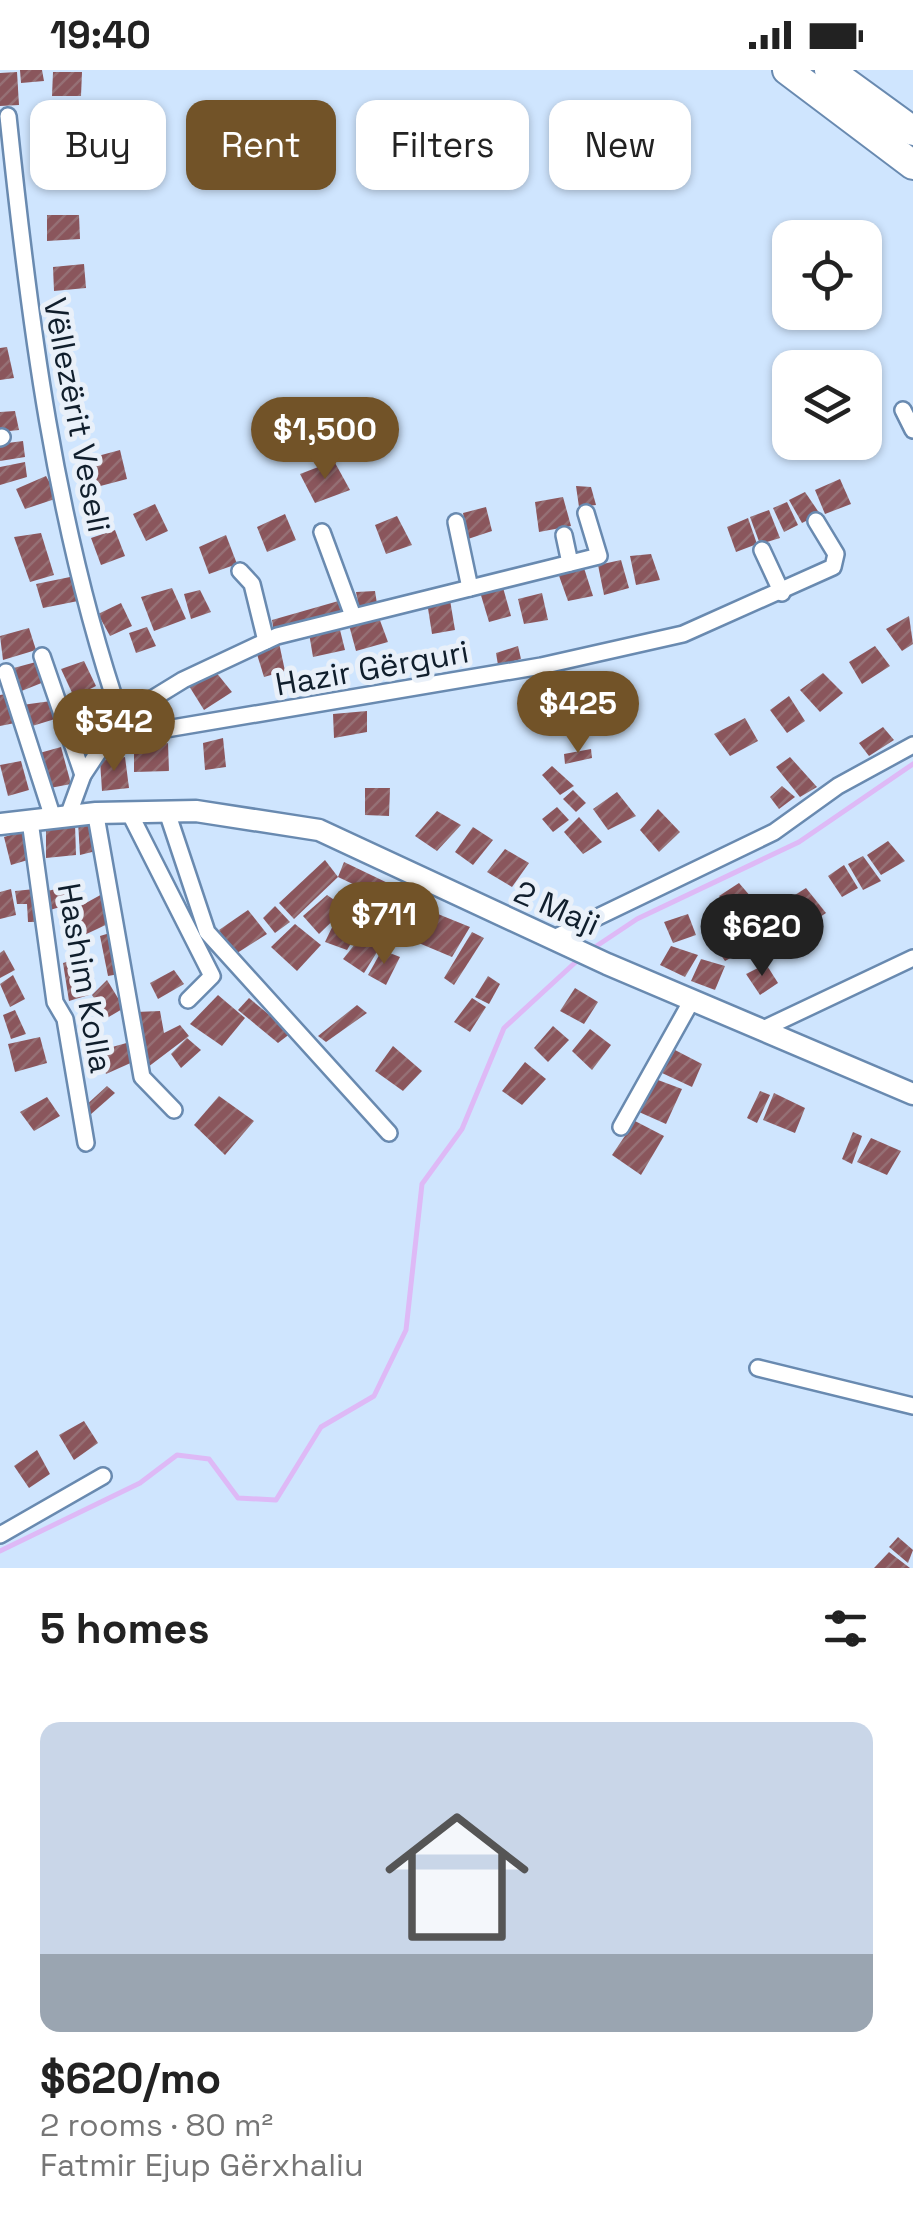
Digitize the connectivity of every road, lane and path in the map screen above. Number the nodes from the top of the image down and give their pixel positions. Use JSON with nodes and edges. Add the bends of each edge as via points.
{"nodes":[{"id":1,"x":787,"y":70,"type":"edge"},
{"id":2,"x":829,"y":70,"type":"edge"},
{"id":3,"x":8,"y":116,"type":"dead end"},
{"id":4,"x":913,"y":131,"type":"edge"},
{"id":5,"x":6,"y":162,"type":"edge"},
{"id":6,"x":913,"y":165,"type":"edge"},
{"id":7,"x":904,"y":410,"type":"dead end"},
{"id":8,"x":913,"y":430,"type":"edge"},
{"id":9,"x":586,"y":514,"type":"dead end"},
{"id":10,"x":816,"y":521,"type":"dead end"},
{"id":11,"x":456,"y":522,"type":"dead end"},
{"id":12,"x":322,"y":532,"type":"dead end"},
{"id":13,"x":564,"y":536,"type":"dead end"},
{"id":14,"x":762,"y":550,"type":"dead end"},
{"id":15,"x":570,"y":563,"type":"junction"},
{"id":16,"x":240,"y":571,"type":"dead end"},
{"id":17,"x":470,"y":588,"type":"junction"},
{"id":18,"x":782,"y":593,"type":"junction"},
{"id":19,"x":353,"y":616,"type":"junction"},
{"id":20,"x":266,"y":640,"type":"junction"},
{"id":21,"x":42,"y":656,"type":"dead end"},
{"id":22,"x":6,"y":672,"type":"dead end"},
{"id":23,"x":120,"y":718,"type":"junction"},
{"id":24,"x":107,"y":739,"type":"junction"},
{"id":25,"x":913,"y":745,"type":"edge"},
{"id":26,"x":83,"y":775,"type":"junction"},
{"id":27,"x":168,"y":812,"type":"junction"},
{"id":28,"x":96,"y":816,"type":"junction"},
{"id":29,"x":131,"y":816,"type":"junction"},
{"id":30,"x":61,"y":817,"type":"junction"},
{"id":31,"x":30,"y":821,"type":"junction"},
{"id":32,"x":0,"y":824,"type":"edge"},
{"id":33,"x":561,"y":942,"type":"junction"},
{"id":34,"x":913,"y":958,"type":"edge"},
{"id":35,"x":188,"y":1000,"type":"dead end"},
{"id":36,"x":692,"y":1000,"type":"junction"},
{"id":37,"x":762,"y":1029,"type":"junction"},
{"id":38,"x":913,"y":1094,"type":"edge"},
{"id":39,"x":174,"y":1110,"type":"dead end"},
{"id":40,"x":621,"y":1126,"type":"dead end"},
{"id":41,"x":390,"y":1133,"type":"dead end"},
{"id":42,"x":86,"y":1143,"type":"dead end"},
{"id":43,"x":758,"y":1368,"type":"dead end"},
{"id":44,"x":913,"y":1406,"type":"edge"},
{"id":45,"x":103,"y":1476,"type":"dead end"},
{"id":46,"x":0,"y":1535,"type":"edge"}],
"edges":[{"from":1,"to":6,"type":"highway"},
{"from":2,"to":4,"type":"highway"},
{"from":3,"to":5,"type":"street","name":"Vëllezërit Veseli"},
{"from":5,"to":23,"type":"street","name":"Vëllezërit Veseli","via":[[30,328],[84,601]]},
{"from":7,"to":8,"type":"street"},
{"from":9,"to":15,"type":"street","via":[[599,556]]},
{"from":10,"to":18,"type":"street","name":"Hazir Gërguri","via":[[836,562]]},
{"from":11,"to":17,"type":"street"},
{"from":12,"to":19,"type":"street"},
{"from":13,"to":15,"type":"street"},
{"from":14,"to":18,"type":"street"},
{"from":15,"to":17,"type":"street"},
{"from":16,"to":20,"type":"street","via":[[252,584]]},
{"from":17,"to":19,"type":"street"},
{"from":18,"to":24,"type":"street","name":"Hazir Gërguri","via":[[684,634],[542,666]]},
{"from":19,"to":20,"type":"street"},
{"from":20,"to":23,"type":"street"},
{"from":21,"to":26,"type":"street"},
{"from":22,"to":30,"type":"street"},
{"from":23,"to":24,"type":"street"},
{"from":24,"to":26,"type":"street"},
{"from":25,"to":33,"type":"street","via":[[838,786],[774,832]]},
{"from":26,"to":30,"type":"street"},
{"from":27,"to":29,"type":"street","name":"2 Maji"},
{"from":27,"to":33,"type":"street","name":"2 Maji","via":[[319,830]]},
{"from":27,"to":41,"type":"street","via":[[207,932]]},
{"from":28,"to":29,"type":"street","name":"2 Maji"},
{"from":28,"to":30,"type":"street","name":"2 Maji"},
{"from":28,"to":39,"type":"street","via":[[142,1077]]},
{"from":29,"to":35,"type":"street","via":[[212,976]]},
{"from":30,"to":31,"type":"street","name":"2 Maji"},
{"from":31,"to":32,"type":"street","name":"2 Maji"},
{"from":31,"to":42,"type":"street","name":"Hashim Kolla","via":[[55,1002],[65,1020]]},
{"from":33,"to":36,"type":"street","name":"2 Maji"},
{"from":34,"to":37,"type":"street"},
{"from":36,"to":37,"type":"street","name":"2 Maji"},
{"from":36,"to":40,"type":"street"},
{"from":37,"to":38,"type":"street","name":"2 Maji"},
{"from":43,"to":44,"type":"street"},
{"from":45,"to":46,"type":"street"}]}
